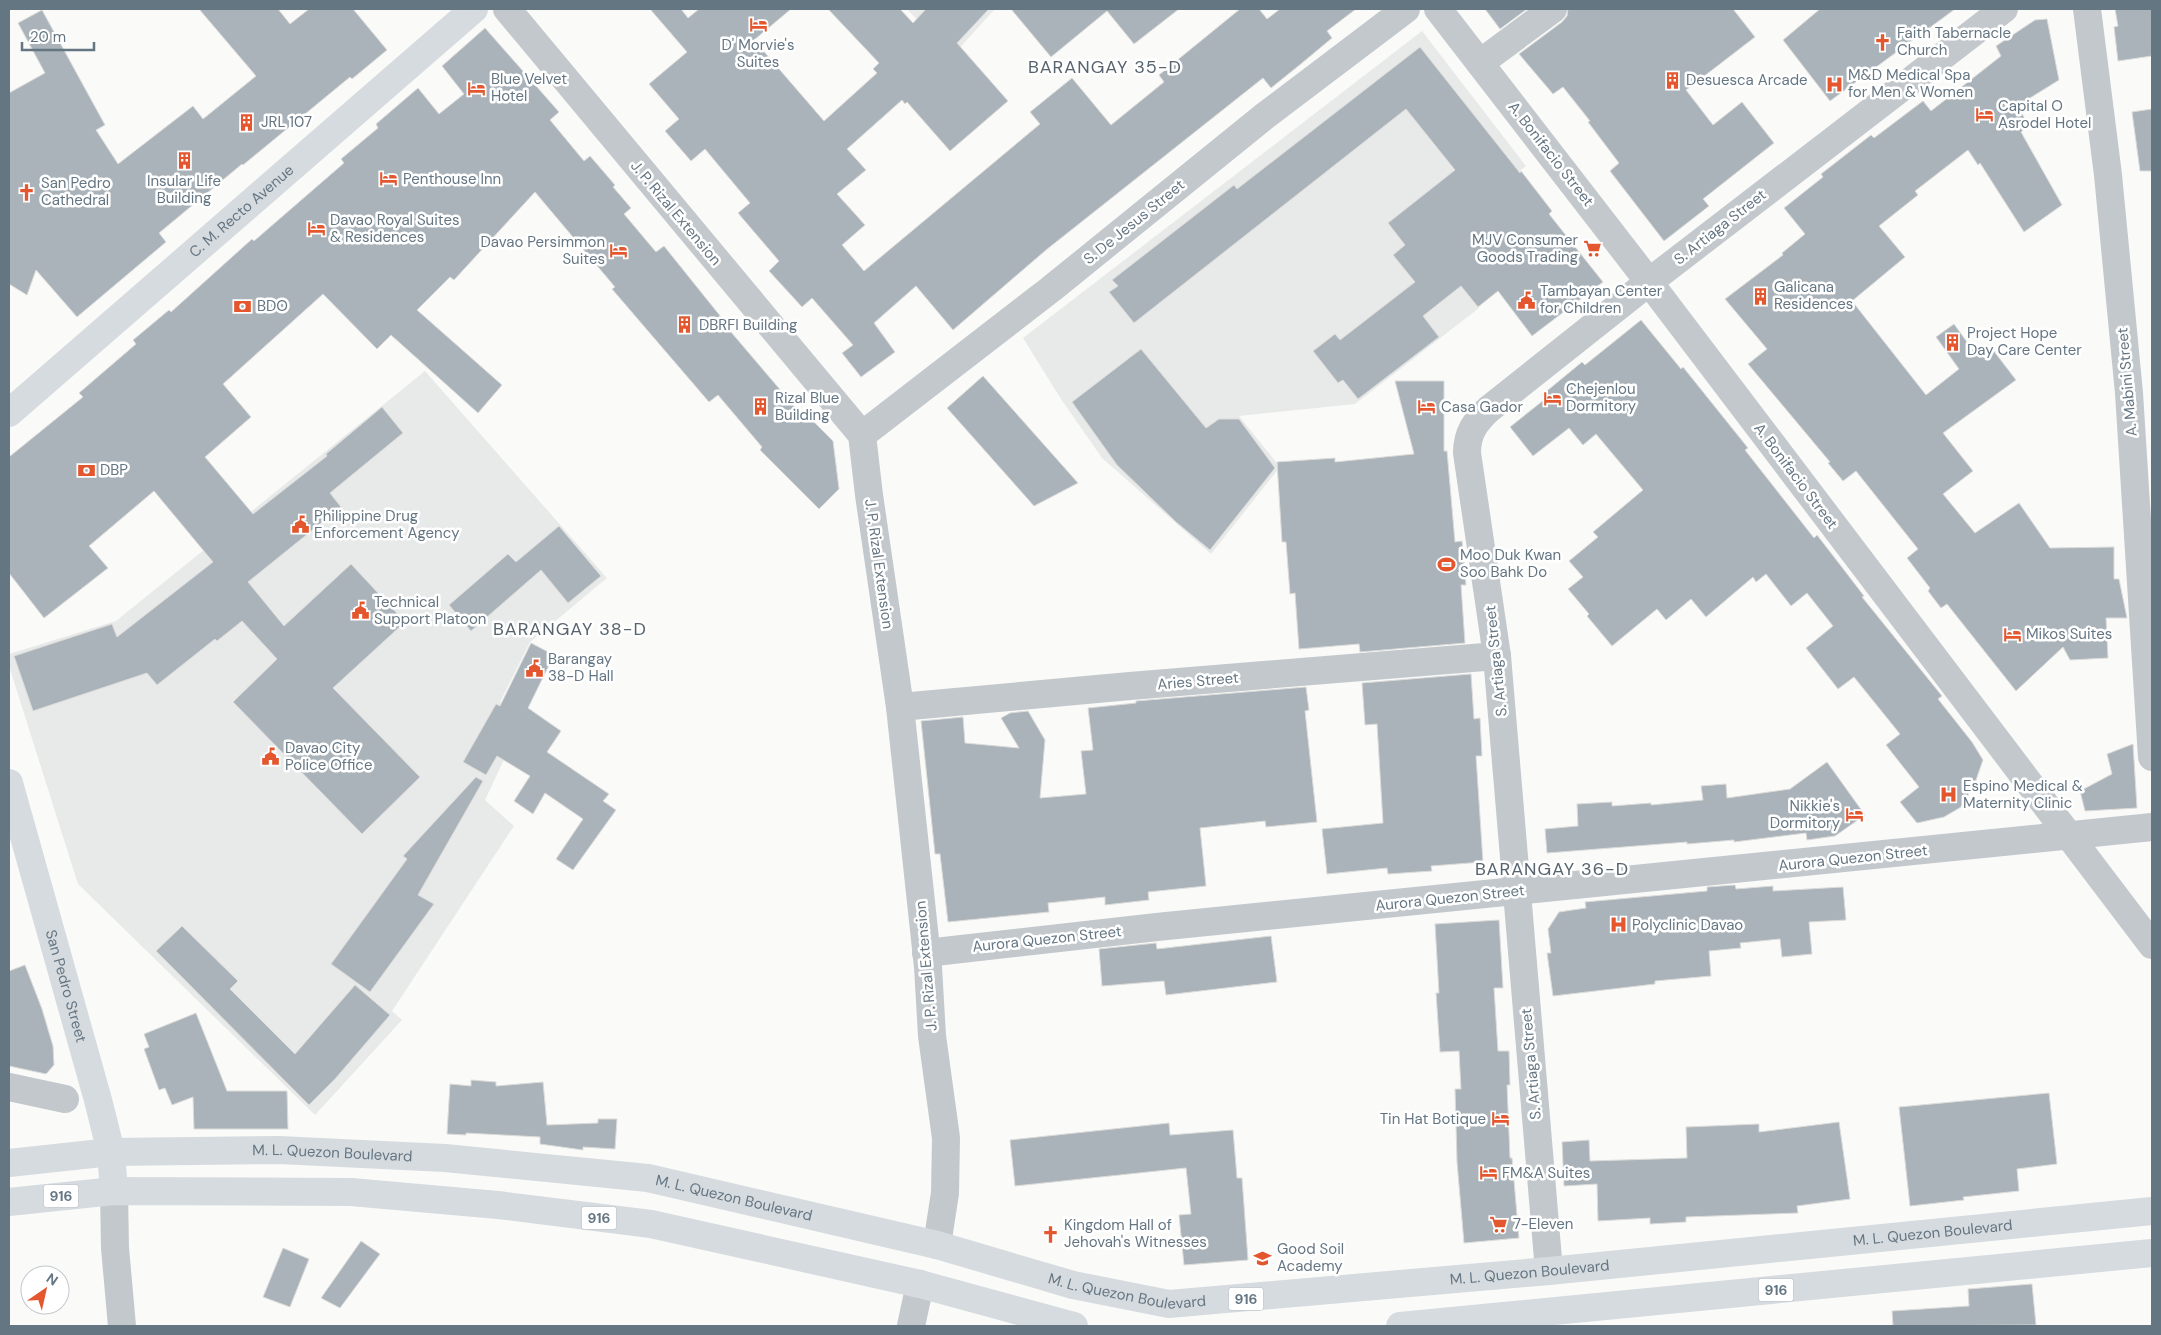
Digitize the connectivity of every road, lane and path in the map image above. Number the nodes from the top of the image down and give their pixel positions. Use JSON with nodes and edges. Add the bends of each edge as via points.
{"nodes":[{"id":1,"x":474,"y":9,"type":"edge"},
{"id":2,"x":506,"y":9,"type":"edge"},
{"id":3,"x":1406,"y":9,"type":"edge"},
{"id":4,"x":1438,"y":9,"type":"edge"},
{"id":5,"x":1553,"y":9,"type":"edge"},
{"id":6,"x":2004,"y":9,"type":"edge"},
{"id":7,"x":2087,"y":9,"type":"edge"},
{"id":8,"x":1480,"y":63,"type":"junction"},
{"id":9,"x":1649,"y":282,"type":"junction"},
{"id":10,"x":2140,"y":392,"type":"edge"},
{"id":11,"x":9,"y":413,"type":"edge"},
{"id":12,"x":862,"y":435,"type":"junction"},
{"id":13,"x":1497,"y":656,"type":"junction"},
{"id":14,"x":900,"y":707,"type":"junction"},
{"id":15,"x":2152,"y":757,"type":"edge"},
{"id":16,"x":9,"y":783,"type":"edge"},
{"id":17,"x":2152,"y":827,"type":"edge"},
{"id":18,"x":2069,"y":836,"type":"junction"},
{"id":19,"x":1516,"y":892,"type":"junction"},
{"id":20,"x":2152,"y":945,"type":"edge"},
{"id":21,"x":926,"y":953,"type":"junction"},
{"id":22,"x":9,"y":1087,"type":"edge"},
{"id":23,"x":65,"y":1099,"type":"dead end"},
{"id":24,"x":111,"y":1152,"type":"junction"},
{"id":25,"x":9,"y":1163,"type":"edge"},
{"id":26,"x":114,"y":1191,"type":"junction"},
{"id":27,"x":9,"y":1202,"type":"edge"},
{"id":28,"x":2152,"y":1211,"type":"edge"},
{"id":29,"x":937,"y":1245,"type":"junction"},
{"id":30,"x":2152,"y":1253,"type":"edge"},
{"id":31,"x":1549,"y":1271,"type":"junction"},
{"id":32,"x":920,"y":1284,"type":"junction"},
{"id":33,"x":1558,"y":1319,"type":"edge"},
{"id":34,"x":122,"y":1326,"type":"edge"},
{"id":35,"x":911,"y":1326,"type":"edge"},
{"id":36,"x":1074,"y":1326,"type":"edge"},
{"id":37,"x":1400,"y":1326,"type":"edge"}],
"edges":[{"from":1,"to":11,"type":"main road","name":"C. M. Recto Avenue"},
{"from":2,"to":12,"type":"street","name":"J. P. Rizal Extension"},
{"from":3,"to":12,"type":"street","name":"S. De Jesus Street","via":[[1266,115],[1051,290]]},
{"from":4,"to":8,"type":"street","name":"A. Bonifacio Street"},
{"from":5,"to":8,"type":"street"},
{"from":6,"to":9,"type":"street","name":"S. Artiaga Street"},
{"from":7,"to":10,"type":"street","name":"A. Mabini Street"},
{"from":8,"to":9,"type":"street","name":"A. Bonifacio Street"},
{"from":9,"to":13,"type":"street","name":"S. Artiaga Street","via":[[1489,409],[1470,434],[1467,453]]},
{"from":9,"to":18,"type":"street","name":"A. Bonifacio Street"},
{"from":10,"to":15,"type":"street","name":"A. Mabini Street"},
{"from":12,"to":14,"type":"street","name":"J. P. Rizal Extension"},
{"from":13,"to":14,"type":"street","name":"Aries Street"},
{"from":13,"to":19,"type":"street","name":"S. Artiaga Street"},
{"from":14,"to":21,"type":"street","name":"J. P. Rizal Extension"},
{"from":16,"to":24,"type":"main road","name":"San Pedro Street"},
{"from":17,"to":18,"type":"street","name":"Aurora Quezon Street"},
{"from":18,"to":19,"type":"street","name":"Aurora Quezon Street"},
{"from":18,"to":20,"type":"street","name":"A. Bonifacio Street"},
{"from":19,"to":21,"type":"street","name":"Aurora Quezon Street"},
{"from":19,"to":31,"type":"street","name":"S. Artiaga Street"},
{"from":21,"to":29,"type":"street","name":"J. P. Rizal Extension","via":[[932,1036],[946,1138],[945,1193]]},
{"from":22,"to":23,"type":"street"},
{"from":24,"to":25,"type":"main road","number":"916"},
{"from":24,"to":26,"type":"main road","name":"San Pedro Street"},
{"from":24,"to":29,"type":"main road","name":"M. L. Quezon Boulevard","number":"916","via":[[298,1151],[445,1158],[648,1178]]},
{"from":26,"to":27,"type":"main road","number":"916"},
{"from":26,"to":32,"type":"main road","number":"916","via":[[351,1192],[498,1205],[651,1224]]},
{"from":26,"to":34,"type":"street"},
{"from":28,"to":31,"type":"main road","name":"M. L. Quezon Boulevard","number":"916"},
{"from":29,"to":31,"type":"main road","name":"M. L. Quezon Boulevard","number":"916","via":[[1073,1285],[1169,1304]]},
{"from":30,"to":33,"type":"main road","number":"916"},
{"from":32,"to":35,"type":"street"},
{"from":32,"to":36,"type":"main road","number":"916"},
{"from":33,"to":37,"type":"main road","number":"916"}]}
